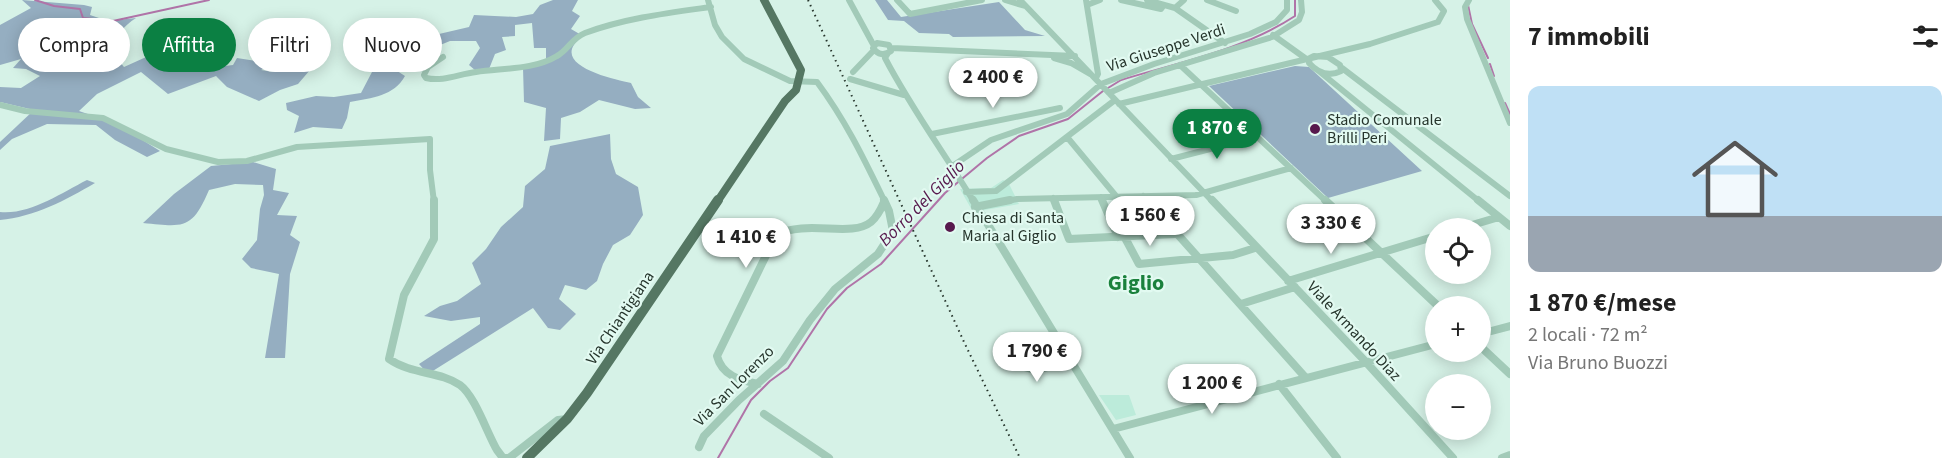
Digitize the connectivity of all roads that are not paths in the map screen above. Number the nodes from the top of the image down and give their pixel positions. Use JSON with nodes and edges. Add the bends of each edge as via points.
{"nodes":[{"id":1,"x":708,"y":0,"type":"edge"},
{"id":2,"x":764,"y":0,"type":"edge"},
{"id":3,"x":850,"y":0,"type":"edge"},
{"id":4,"x":897,"y":0,"type":"edge"},
{"id":5,"x":982,"y":0,"type":"edge"},
{"id":6,"x":1005,"y":0,"type":"edge"},
{"id":7,"x":1020,"y":0,"type":"edge"},
{"id":8,"x":1121,"y":0,"type":"edge"},
{"id":9,"x":1147,"y":0,"type":"edge"},
{"id":10,"x":1185,"y":0,"type":"edge"},
{"id":11,"x":1207,"y":0,"type":"edge"},
{"id":12,"x":1287,"y":0,"type":"edge"},
{"id":13,"x":1301,"y":0,"type":"edge"},
{"id":14,"x":1435,"y":0,"type":"edge"},
{"id":15,"x":1469,"y":0,"type":"edge"},
{"id":16,"x":1092,"y":1,"type":"edge"},
{"id":17,"x":1164,"y":5,"type":"junction"},
{"id":18,"x":711,"y":7,"type":"junction"},
{"id":19,"x":1026,"y":7,"type":"junction"},
{"id":20,"x":1175,"y":8,"type":"junction"},
{"id":21,"x":1236,"y":11,"type":"dead end"},
{"id":22,"x":869,"y":34,"type":"junction"},
{"id":23,"x":1273,"y":35,"type":"junction"},
{"id":24,"x":883,"y":43,"type":"junction"},
{"id":25,"x":1225,"y":43,"type":"junction"},
{"id":26,"x":1063,"y":44,"type":"junction"},
{"id":27,"x":874,"y":48,"type":"junction"},
{"id":28,"x":890,"y":51,"type":"junction"},
{"id":29,"x":1338,"y":51,"type":"junction"},
{"id":30,"x":1042,"y":55,"type":"junction"},
{"id":31,"x":1056,"y":55,"type":"junction"},
{"id":32,"x":1075,"y":56,"type":"junction"},
{"id":33,"x":1314,"y":56,"type":"junction"},
{"id":34,"x":443,"y":57,"type":"dead end"},
{"id":35,"x":1305,"y":58,"type":"junction"},
{"id":36,"x":1064,"y":61,"type":"junction"},
{"id":37,"x":1293,"y":61,"type":"junction"},
{"id":38,"x":1180,"y":65,"type":"junction"},
{"id":39,"x":1340,"y":65,"type":"junction"},
{"id":40,"x":1318,"y":71,"type":"junction"},
{"id":41,"x":853,"y":72,"type":"dead end"},
{"id":42,"x":1095,"y":74,"type":"junction"},
{"id":43,"x":850,"y":79,"type":"dead end"},
{"id":44,"x":1111,"y":80,"type":"junction"},
{"id":45,"x":800,"y":82,"type":"junction"},
{"id":46,"x":1101,"y":84,"type":"junction"},
{"id":47,"x":1201,"y":84,"type":"junction"},
{"id":48,"x":1109,"y":93,"type":"junction"},
{"id":49,"x":904,"y":95,"type":"junction"},
{"id":50,"x":1117,"y":102,"type":"junction"},
{"id":51,"x":0,"y":105,"type":"edge"},
{"id":52,"x":1060,"y":108,"type":"dead end"},
{"id":53,"x":1510,"y":123,"type":"edge"},
{"id":54,"x":932,"y":134,"type":"junction"},
{"id":55,"x":1067,"y":137,"type":"junction"},
{"id":56,"x":1257,"y":137,"type":"junction"},
{"id":57,"x":1171,"y":159,"type":"junction"},
{"id":58,"x":951,"y":167,"type":"junction"},
{"id":59,"x":1291,"y":168,"type":"junction"},
{"id":60,"x":965,"y":191,"type":"junction"},
{"id":61,"x":1203,"y":193,"type":"junction"},
{"id":62,"x":1116,"y":196,"type":"junction"},
{"id":63,"x":1143,"y":196,"type":"junction"},
{"id":64,"x":1510,"y":196,"type":"edge"},
{"id":65,"x":1101,"y":197,"type":"junction"},
{"id":66,"x":1053,"y":198,"type":"junction"},
{"id":67,"x":884,"y":202,"type":"junction"},
{"id":68,"x":975,"y":207,"type":"junction"},
{"id":69,"x":1499,"y":217,"type":"junction"},
{"id":70,"x":1491,"y":219,"type":"edge"},
{"id":71,"x":1510,"y":226,"type":"edge"},
{"id":72,"x":1175,"y":234,"type":"junction"},
{"id":73,"x":1121,"y":237,"type":"junction"},
{"id":74,"x":1425,"y":239,"type":"edge"},
{"id":75,"x":1255,"y":248,"type":"junction"},
{"id":76,"x":1382,"y":252,"type":"junction"},
{"id":77,"x":1197,"y":259,"type":"junction"},
{"id":78,"x":1288,"y":281,"type":"junction"},
{"id":79,"x":1294,"y":287,"type":"junction"},
{"id":80,"x":1428,"y":296,"type":"edge"},
{"id":81,"x":1241,"y":304,"type":"junction"},
{"id":82,"x":1510,"y":326,"type":"edge"},
{"id":83,"x":1491,"y":331,"type":"edge"},
{"id":84,"x":1425,"y":347,"type":"edge"},
{"id":85,"x":1491,"y":356,"type":"edge"},
{"id":86,"x":1004,"y":361,"type":"dead end"},
{"id":87,"x":1071,"y":361,"type":"junction"},
{"id":88,"x":1365,"y":361,"type":"junction"},
{"id":89,"x":1510,"y":374,"type":"edge"},
{"id":90,"x":1305,"y":377,"type":"junction"},
{"id":91,"x":758,"y":384,"type":"junction"},
{"id":92,"x":1279,"y":384,"type":"junction"},
{"id":93,"x":764,"y":414,"type":"dead end"},
{"id":94,"x":567,"y":419,"type":"junction"},
{"id":95,"x":1113,"y":429,"type":"junction"},
{"id":96,"x":699,"y":447,"type":"dead end"},
{"id":97,"x":1510,"y":455,"type":"edge"},
{"id":98,"x":508,"y":458,"type":"edge"},
{"id":99,"x":527,"y":458,"type":"edge"},
{"id":100,"x":829,"y":458,"type":"edge"},
{"id":101,"x":1130,"y":458,"type":"edge"},
{"id":102,"x":1337,"y":458,"type":"edge"},
{"id":103,"x":1453,"y":458,"type":"edge"},
{"id":104,"x":1502,"y":458,"type":"edge"}],
"edges":[{"from":1,"to":18,"type":"street"},
{"from":2,"to":45,"type":"main road","via":[[801,70]]},
{"from":3,"to":22,"type":"street"},
{"from":4,"to":5,"type":"street","via":[[910,14]]},
{"from":6,"to":19,"type":"street"},
{"from":7,"to":19,"type":"street","name":"Viale Armando Diaz"},
{"from":8,"to":17,"type":"street","via":[[1161,9]]},
{"from":9,"to":17,"type":"street"},
{"from":10,"to":20,"type":"street"},
{"from":11,"to":21,"type":"street"},
{"from":12,"to":25,"type":"street","name":"Via Giuseppe Verdi","via":[[1284,16],[1276,22]]},
{"from":13,"to":23,"type":"street","via":[[1301,17]]},
{"from":14,"to":29,"type":"street","via":[[1444,11],[1438,22]]},
{"from":15,"to":53,"type":"street","via":[[1465,8],[1467,20]]},
{"from":16,"to":42,"type":"street"},
{"from":17,"to":20,"type":"street"},
{"from":18,"to":34,"type":"street","via":[[640,16],[586,33],[574,38],[558,56],[535,65],[435,80],[426,78],[426,69]]},
{"from":18,"to":45,"type":"street","via":[[722,37],[744,59],[782,78]]},
{"from":19,"to":26,"type":"street","name":"Viale Armando Diaz"},
{"from":20,"to":25,"type":"street"},
{"from":22,"to":24,"type":"street"},
{"from":22,"to":27,"type":"street"},
{"from":23,"to":35,"type":"street"},
{"from":23,"to":38,"type":"street"},
{"from":24,"to":27,"type":"street"},
{"from":24,"to":28,"type":"street"},
{"from":25,"to":44,"type":"street","name":"Via Giuseppe Verdi"},
{"from":26,"to":31,"type":"street"},
{"from":26,"to":32,"type":"street","name":"Viale Armando Diaz"},
{"from":27,"to":28,"type":"street","via":[[880,54]]},
{"from":27,"to":41,"type":"street"},
{"from":28,"to":30,"type":"street"},
{"from":28,"to":49,"type":"street","via":[[885,58]]},
{"from":29,"to":33,"type":"street"},
{"from":29,"to":39,"type":"street","via":[[1335,55]]},
{"from":30,"to":31,"type":"street"},
{"from":30,"to":36,"type":"street"},
{"from":31,"to":32,"type":"street"},
{"from":32,"to":36,"type":"street"},
{"from":32,"to":42,"type":"street","name":"Viale Armando Diaz"},
{"from":33,"to":35,"type":"street"},
{"from":33,"to":39,"type":"street"},
{"from":33,"to":40,"type":"street","via":[[1310,63]]},
{"from":35,"to":37,"type":"street"},
{"from":36,"to":42,"type":"street"},
{"from":37,"to":40,"type":"street"},
{"from":37,"to":47,"type":"street"},
{"from":38,"to":47,"type":"street"},
{"from":38,"to":48,"type":"street"},
{"from":39,"to":40,"type":"street","via":[[1336,74]]},
{"from":39,"to":64,"type":"street"},
{"from":40,"to":69,"type":"street"},
{"from":42,"to":44,"type":"street"},
{"from":42,"to":46,"type":"street","name":"Viale Armando Diaz"},
{"from":43,"to":49,"type":"street"},
{"from":44,"to":46,"type":"street","name":"Via Giuseppe Verdi"},
{"from":45,"to":67,"type":"street","name":"Via San Lorenzo","via":[[817,82],[845,122]]},
{"from":45,"to":94,"type":"main road","name":"Via Chiantigiana"},
{"from":46,"to":48,"type":"street","name":"Viale Armando Diaz"},
{"from":46,"to":58,"type":"street","name":"Via Giuseppe Verdi","via":[[1067,114],[991,140]]},
{"from":47,"to":50,"type":"street"},
{"from":47,"to":56,"type":"street"},
{"from":48,"to":50,"type":"street","name":"Viale Armando Diaz"},
{"from":49,"to":54,"type":"street"},
{"from":50,"to":55,"type":"street"},
{"from":50,"to":57,"type":"street","name":"Viale Armando Diaz"},
{"from":51,"to":98,"type":"street","via":[[103,118],[166,149],[218,162],[247,160],[297,147],[430,139],[435,236],[431,250],[407,287],[390,359],[405,369],[459,384],[467,391],[492,447]]},
{"from":52,"to":54,"type":"street"},
{"from":54,"to":58,"type":"street"},
{"from":55,"to":60,"type":"street","via":[[996,191]]},
{"from":55,"to":62,"type":"street"},
{"from":56,"to":57,"type":"street"},
{"from":56,"to":59,"type":"street"},
{"from":57,"to":61,"type":"street","name":"Viale Armando Diaz"},
{"from":58,"to":60,"type":"street"},
{"from":59,"to":61,"type":"street"},
{"from":59,"to":76,"type":"street"},
{"from":60,"to":68,"type":"street"},
{"from":61,"to":63,"type":"street"},
{"from":61,"to":75,"type":"street","name":"Viale Armando Diaz"},
{"from":62,"to":63,"type":"street"},
{"from":62,"to":65,"type":"street"},
{"from":63,"to":72,"type":"street"},
{"from":65,"to":66,"type":"street"},
{"from":65,"to":73,"type":"street"},
{"from":66,"to":68,"type":"street","via":[[1017,199]]},
{"from":66,"to":73,"type":"street","via":[[1069,239]]},
{"from":67,"to":91,"type":"street","name":"Via San Lorenzo","via":[[892,231],[878,254],[835,289],[783,361]]},
{"from":67,"to":91,"type":"street","via":[[871,222],[856,227],[804,226],[785,229],[776,236],[717,357],[729,376]]},
{"from":68,"to":87,"type":"street"},
{"from":69,"to":70,"type":"street"},
{"from":69,"to":71,"type":"street"},
{"from":72,"to":73,"type":"street"},
{"from":72,"to":77,"type":"street"},
{"from":73,"to":77,"type":"street","via":[[1139,264]]},
{"from":74,"to":76,"type":"street"},
{"from":75,"to":77,"type":"street"},
{"from":75,"to":78,"type":"street","name":"Viale Armando Diaz"},
{"from":76,"to":78,"type":"street"},
{"from":76,"to":80,"type":"street"},
{"from":77,"to":81,"type":"street"},
{"from":78,"to":79,"type":"street","name":"Viale Armando Diaz"},
{"from":79,"to":81,"type":"street"},
{"from":79,"to":88,"type":"street","name":"Viale Armando Diaz"},
{"from":81,"to":90,"type":"street"},
{"from":82,"to":83,"type":"street"},
{"from":84,"to":88,"type":"street"},
{"from":85,"to":89,"type":"street"},
{"from":86,"to":87,"type":"street","via":[[1035,370]]},
{"from":87,"to":95,"type":"street"},
{"from":88,"to":90,"type":"street"},
{"from":88,"to":103,"type":"street","name":"Viale Armando Diaz"},
{"from":90,"to":92,"type":"street"},
{"from":91,"to":96,"type":"street","name":"Via San Lorenzo","via":[[704,436]]},
{"from":92,"to":95,"type":"street"},
{"from":92,"to":102,"type":"street"},
{"from":93,"to":100,"type":"street"},
{"from":94,"to":98,"type":"street","via":[[558,420]]},
{"from":94,"to":99,"type":"main road","name":"Via Chiantigiana"},
{"from":95,"to":101,"type":"street"},
{"from":97,"to":104,"type":"street"}]}
